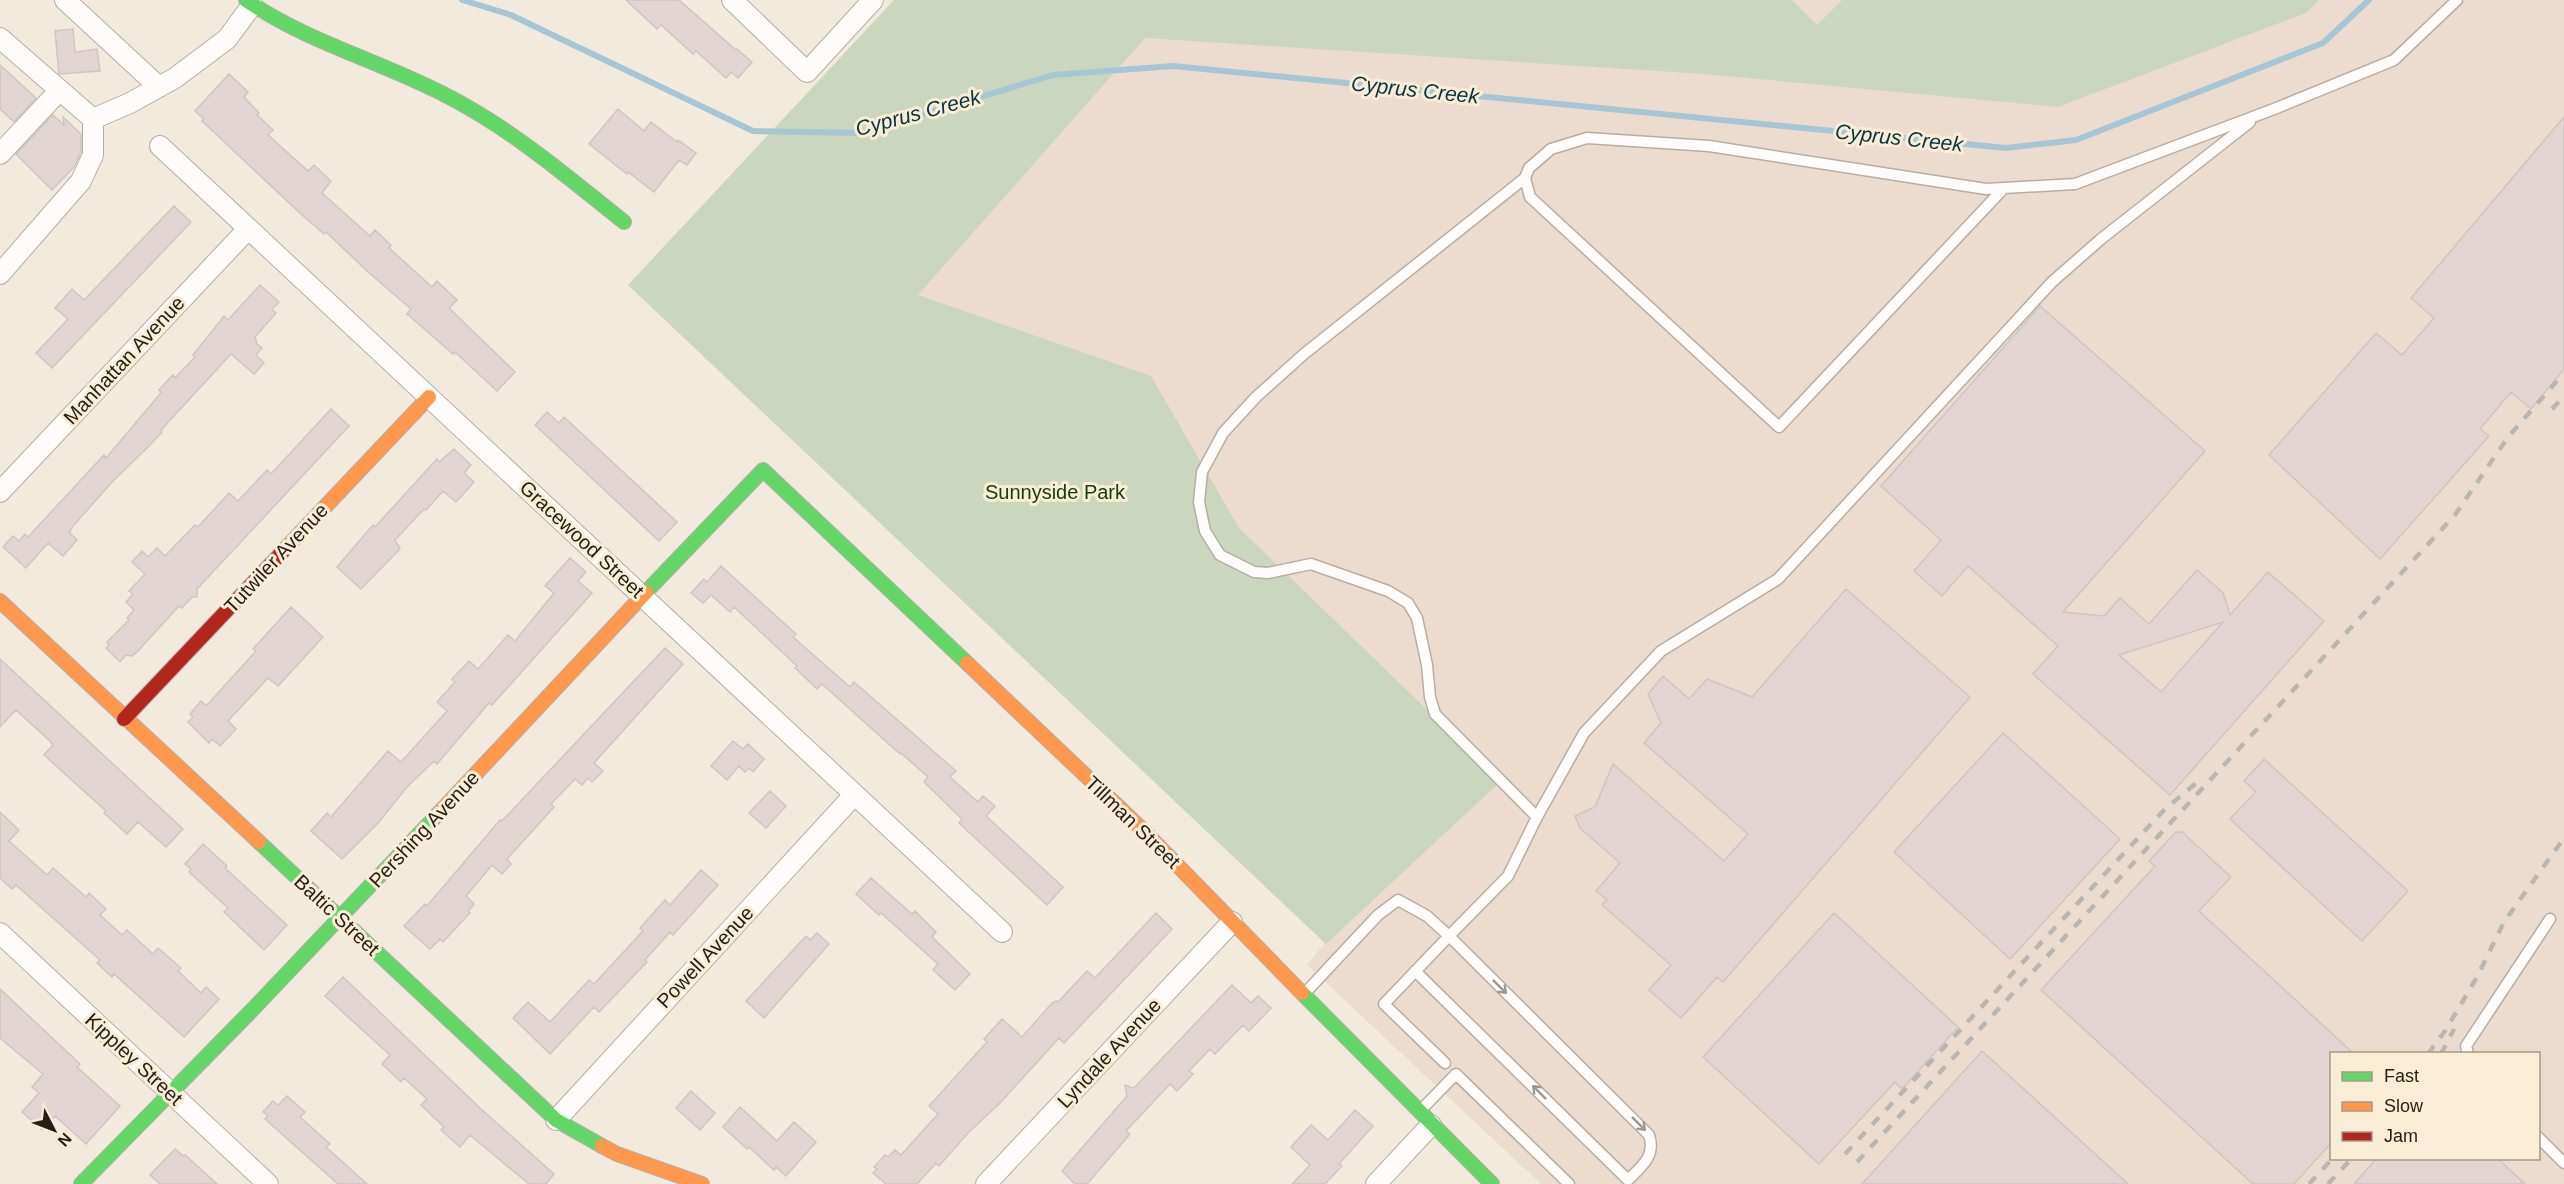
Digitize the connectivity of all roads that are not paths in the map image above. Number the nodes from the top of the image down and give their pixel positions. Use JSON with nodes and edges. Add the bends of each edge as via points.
{"nodes":[{"id":1,"x":65,"y":0,"type":"edge"},
{"id":2,"x":732,"y":0,"type":"edge"},
{"id":3,"x":873,"y":0,"type":"edge"},
{"id":4,"x":2457,"y":0,"type":"edge"},
{"id":5,"x":249,"y":2,"type":"edge"},
{"id":6,"x":0,"y":38,"type":"edge"},
{"id":7,"x":159,"y":87,"type":"junction"},
{"id":8,"x":59,"y":91,"type":"junction"},
{"id":9,"x":2261,"y":114,"type":"junction"},
{"id":10,"x":93,"y":119,"type":"junction"},
{"id":11,"x":160,"y":146,"type":"dead end"},
{"id":12,"x":0,"y":154,"type":"edge"},
{"id":13,"x":1525,"y":178,"type":"junction"},
{"id":14,"x":2004,"y":188,"type":"junction"},
{"id":15,"x":624,"y":222,"type":"dead end"},
{"id":16,"x":248,"y":229,"type":"junction"},
{"id":17,"x":0,"y":274,"type":"edge"},
{"id":18,"x":429,"y":397,"type":"junction"},
{"id":19,"x":763,"y":470,"type":"joint"},
{"id":20,"x":0,"y":492,"type":"edge"},
{"id":21,"x":642,"y":594,"type":"junction"},
{"id":22,"x":0,"y":601,"type":"edge"},
{"id":23,"x":124,"y":719,"type":"junction"},
{"id":24,"x":854,"y":795,"type":"junction"},
{"id":25,"x":1537,"y":817,"type":"junction"},
{"id":26,"x":342,"y":918,"type":"junction"},
{"id":27,"x":2550,"y":919,"type":"dead end"},
{"id":28,"x":1232,"y":922,"type":"junction"},
{"id":29,"x":1002,"y":932,"type":"dead end"},
{"id":30,"x":0,"y":933,"type":"edge"},
{"id":31,"x":1449,"y":936,"type":"junction"},
{"id":32,"x":1415,"y":971,"type":"junction"},
{"id":33,"x":1303,"y":995,"type":"junction"},
{"id":34,"x":2468,"y":1052,"type":"edge"},
{"id":35,"x":1445,"y":1063,"type":"dead end"},
{"id":36,"x":171,"y":1095,"type":"junction"},
{"id":37,"x":1424,"y":1119,"type":"junction"},
{"id":38,"x":556,"y":1120,"type":"junction"},
{"id":39,"x":2540,"y":1139,"type":"edge"},
{"id":40,"x":2564,"y":1163,"type":"edge"},
{"id":41,"x":81,"y":1184,"type":"edge"},
{"id":42,"x":268,"y":1184,"type":"edge"},
{"id":43,"x":702,"y":1184,"type":"edge"},
{"id":44,"x":986,"y":1184,"type":"edge"},
{"id":45,"x":1376,"y":1184,"type":"edge"},
{"id":46,"x":1492,"y":1184,"type":"edge"},
{"id":47,"x":1569,"y":1184,"type":"edge"}],
"edges":[{"from":1,"to":7,"type":"street"},
{"from":2,"to":3,"type":"street","via":[[807,72]]},
{"from":4,"to":9,"type":"lane","via":[[2394,60]]},
{"from":5,"to":7,"type":"street","via":[[227,39]]},
{"from":5,"to":15,"type":"street","via":[[295,29],[452,98],[538,153]]},
{"from":6,"to":8,"type":"street"},
{"from":7,"to":10,"type":"street"},
{"from":8,"to":10,"type":"street"},
{"from":8,"to":12,"type":"street"},
{"from":9,"to":14,"type":"lane","via":[[2075,184]]},
{"from":9,"to":25,"type":"lane","via":[[2101,238],[2052,282],[1779,579],[1660,651],[1584,733]]},
{"from":10,"to":17,"type":"street","via":[[93,155],[81,181]]},
{"from":11,"to":16,"type":"street","name":"Gracewood Street"},
{"from":13,"to":14,"type":"lane","via":[[1529,168],[1551,149],[1587,138],[1709,146],[1986,189]]},
{"from":13,"to":14,"type":"lane","via":[[1530,197],[1779,427]]},
{"from":13,"to":25,"type":"lane","via":[[1256,396],[1223,433],[1202,472],[1198,502],[1205,531],[1220,555],[1237,564],[1254,572],[1269,573],[1311,564],[1388,591],[1408,603],[1417,618],[1435,714]]},
{"from":16,"to":18,"type":"street","name":"Gracewood Street"},
{"from":16,"to":20,"type":"street","name":"Manhattan Avenue"},
{"from":18,"to":21,"type":"street","name":"Gracewood Street"},
{"from":18,"to":23,"type":"street","name":"Tutwiler Avenue"},
{"from":19,"to":21,"type":"street","name":"Pershing Avenue"},
{"from":19,"to":28,"type":"street","name":"Tillman Street","via":[[1144,831]]},
{"from":21,"to":24,"type":"street","name":"Gracewood Street"},
{"from":21,"to":26,"type":"street","name":"Pershing Avenue"},
{"from":22,"to":23,"type":"street","name":"Baltic Street"},
{"from":23,"to":26,"type":"street","name":"Baltic Street"},
{"from":24,"to":29,"type":"street","name":"Gracewood Street"},
{"from":24,"to":38,"type":"street","name":"Powell Avenue"},
{"from":25,"to":31,"type":"lane","via":[[1508,876]]},
{"from":26,"to":36,"type":"street","name":"Pershing Avenue"},
{"from":26,"to":38,"type":"street","name":"Baltic Street"},
{"from":27,"to":34,"type":"lane","via":[[2466,1046]]},
{"from":28,"to":33,"type":"street","name":"Tillman Street"},
{"from":28,"to":44,"type":"street","name":"Lyndale Avenue"},
{"from":30,"to":36,"type":"street","name":"Kippley Street"},
{"from":31,"to":32,"type":"lane"},
{"from":31,"to":32,"type":"lane","one_way":true,"via":[[1649,1135],[1653,1146],[1649,1160],[1628,1180]]},
{"from":31,"to":33,"type":"lane","via":[[1427,916],[1398,900],[1378,915]]},
{"from":32,"to":35,"type":"lane","via":[[1384,1004]]},
{"from":33,"to":37,"type":"street","name":"Tillman Street"},
{"from":36,"to":41,"type":"street","name":"Pershing Avenue"},
{"from":36,"to":42,"type":"street","name":"Kippley Street"},
{"from":37,"to":45,"type":"street"},
{"from":37,"to":46,"type":"street","name":"Tillman Street"},
{"from":37,"to":47,"type":"lane","via":[[1456,1074]]},
{"from":38,"to":43,"type":"street","name":"Baltic Street","via":[[617,1154]]},
{"from":39,"to":40,"type":"lane"}]}
